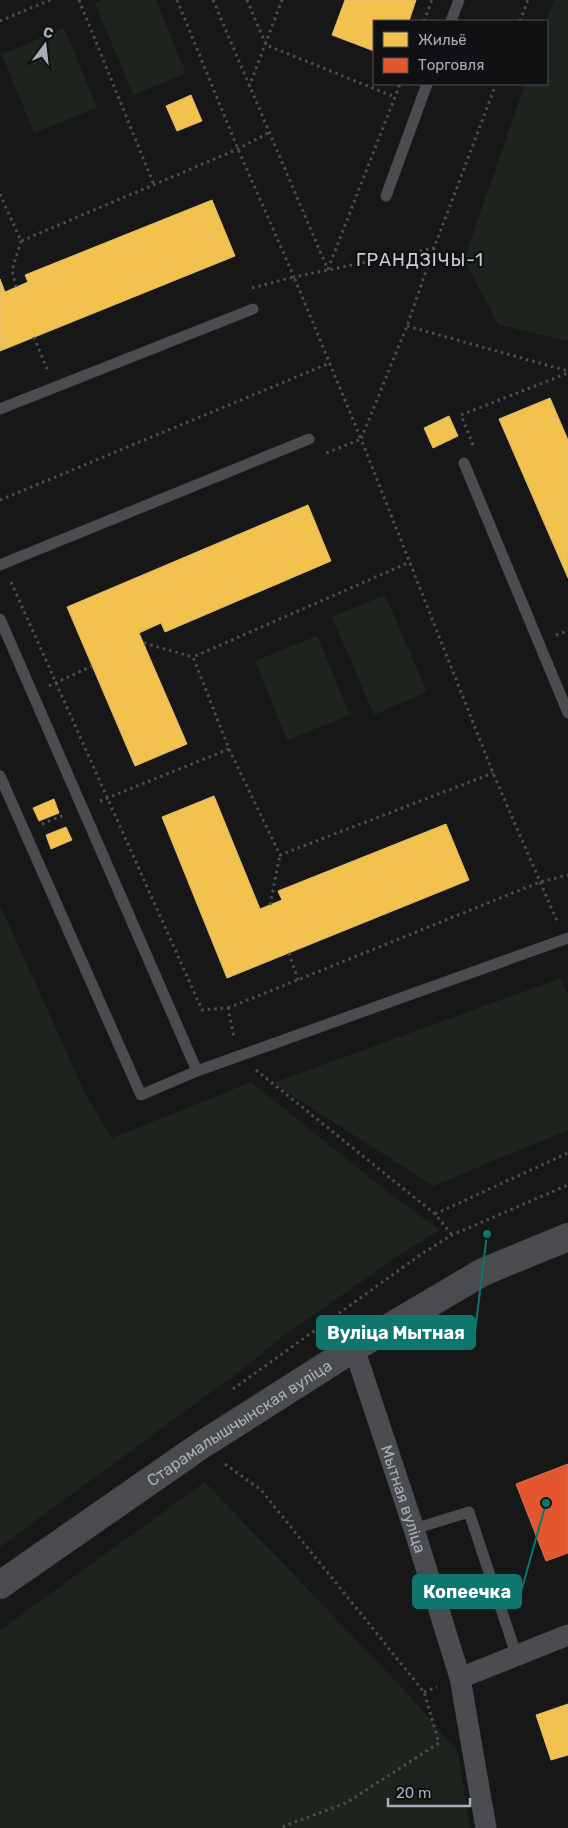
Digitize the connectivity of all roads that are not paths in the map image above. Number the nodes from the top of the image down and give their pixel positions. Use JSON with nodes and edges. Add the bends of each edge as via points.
{"nodes":[{"id":1,"x":459,"y":0,"type":"edge"},
{"id":2,"x":451,"y":20,"type":"edge"},
{"id":3,"x":428,"y":85,"type":"edge"},
{"id":4,"x":386,"y":196,"type":"dead end"},
{"id":5,"x":253,"y":309,"type":"dead end"},
{"id":6,"x":0,"y":409,"type":"edge"},
{"id":7,"x":309,"y":439,"type":"dead end"},
{"id":8,"x":464,"y":463,"type":"dead end"},
{"id":9,"x":1,"y":565,"type":"edge"},
{"id":10,"x":0,"y":619,"type":"edge"},
{"id":11,"x":568,"y":713,"type":"edge"},
{"id":12,"x":0,"y":776,"type":"edge"},
{"id":13,"x":566,"y":938,"type":"edge"},
{"id":14,"x":197,"y":1071,"type":"junction"},
{"id":15,"x":568,"y":1237,"type":"edge"},
{"id":16,"x":354,"y":1348,"type":"junction"},
{"id":17,"x":414,"y":1529,"type":"junction"},
{"id":18,"x":0,"y":1585,"type":"edge"},
{"id":19,"x":568,"y":1635,"type":"edge"},
{"id":20,"x":516,"y":1654,"type":"junction"},
{"id":21,"x":460,"y":1678,"type":"junction"},
{"id":22,"x":486,"y":1828,"type":"edge"}],
"edges":[{"from":1,"to":2,"type":"lane"},
{"from":3,"to":4,"type":"lane"},
{"from":5,"to":6,"type":"lane"},
{"from":7,"to":9,"type":"lane"},
{"from":8,"to":11,"type":"lane"},
{"from":10,"to":14,"type":"lane"},
{"from":12,"to":14,"type":"lane","via":[[141,1095]]},
{"from":13,"to":14,"type":"lane"},
{"from":15,"to":16,"type":"main road","name":"Старамалышчынская вуліца","via":[[483,1272]]},
{"from":16,"to":17,"type":"street","name":"Мытная вуліца"},
{"from":16,"to":18,"type":"main road","name":"Старамалышчынская вуліца","via":[[200,1446]]},
{"from":17,"to":20,"type":"lane","via":[[469,1512]]},
{"from":17,"to":21,"type":"street","name":"Мытная вуліца"},
{"from":19,"to":20,"type":"street"},
{"from":20,"to":21,"type":"street"},
{"from":21,"to":22,"type":"street","name":"Мытная вуліца"}]}
